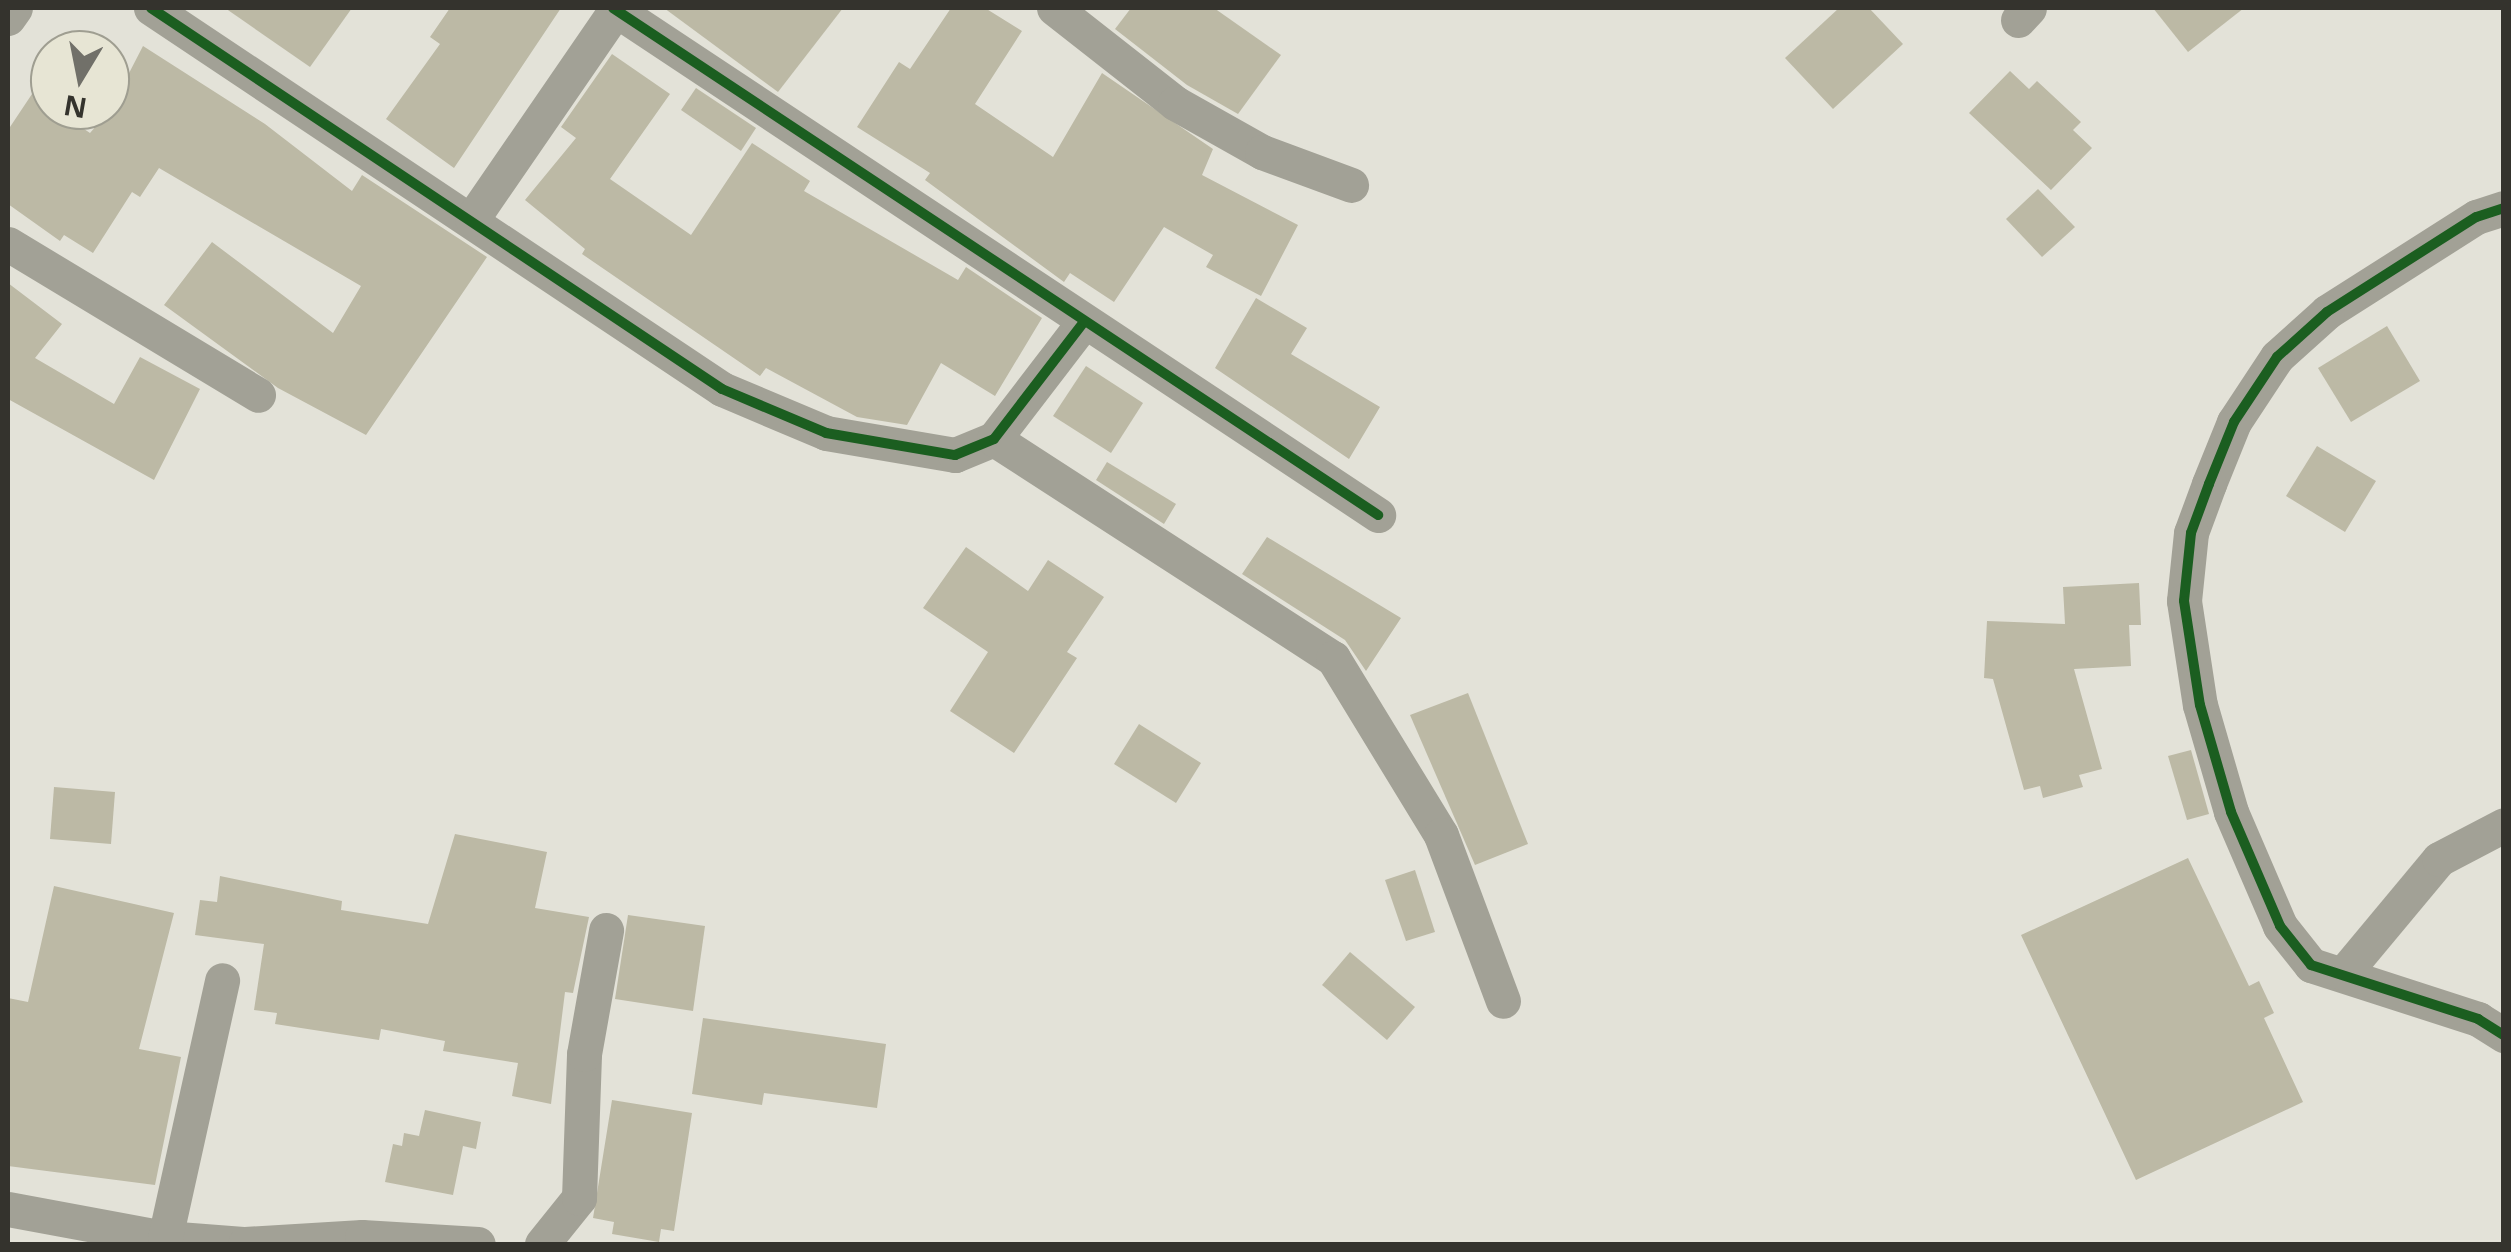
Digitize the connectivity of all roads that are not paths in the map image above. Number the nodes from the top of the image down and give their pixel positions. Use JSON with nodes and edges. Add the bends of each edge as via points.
{"nodes":[{"id":1,"x":15,"y":8,"type":"edge"},
{"id":2,"x":151,"y":8,"type":"edge"},
{"id":3,"x":616,"y":8,"type":"edge"},
{"id":4,"x":1054,"y":8,"type":"edge"},
{"id":5,"x":8,"y":18,"type":"edge"},
{"id":6,"x":1352,"y":185,"type":"dead end"},
{"id":7,"x":2504,"y":208,"type":"edge"},
{"id":8,"x":472,"y":219,"type":"junction"},
{"id":9,"x":8,"y":244,"type":"edge"},
{"id":10,"x":1083,"y":323,"type":"junction"},
{"id":11,"x":258,"y":395,"type":"dead end"},
{"id":12,"x":994,"y":439,"type":"junction"},
{"id":13,"x":1378,"y":515,"type":"dead end"},
{"id":14,"x":2504,"y":825,"type":"edge"},
{"id":15,"x":606,"y":930,"type":"dead end"},
{"id":16,"x":2344,"y":974,"type":"junction"},
{"id":17,"x":222,"y":980,"type":"dead end"},
{"id":18,"x":1502,"y":1001,"type":"dead end"},
{"id":19,"x":2504,"y":1035,"type":"edge"},
{"id":20,"x":8,"y":1209,"type":"edge"},
{"id":21,"x":166,"y":1238,"type":"junction"},
{"id":22,"x":244,"y":1244,"type":"edge"},
{"id":23,"x":478,"y":1244,"type":"edge"},
{"id":24,"x":542,"y":1244,"type":"edge"}],
"edges":[{"from":1,"to":5,"type":"street"},
{"from":2,"to":8,"type":"street"},
{"from":3,"to":8,"type":"street"},
{"from":3,"to":10,"type":"street"},
{"from":4,"to":6,"type":"street","via":[[1176,103],[1262,152]]},
{"from":7,"to":16,"type":"street","via":[[2476,217],[2327,312],[2277,357],[2234,422],[2191,533],[2184,601],[2200,705],[2231,812],[2280,926],[2312,966]]},
{"from":8,"to":12,"type":"street","via":[[722,389],[826,432],[956,456]]},
{"from":9,"to":11,"type":"street"},
{"from":10,"to":12,"type":"street"},
{"from":10,"to":13,"type":"street"},
{"from":12,"to":18,"type":"street","via":[[1332,658],[1441,835]]},
{"from":14,"to":16,"type":"street","via":[[2439,859]]},
{"from":15,"to":24,"type":"street","via":[[584,1054],[579,1198]]},
{"from":16,"to":19,"type":"street","via":[[2478,1019]]},
{"from":17,"to":21,"type":"street"},
{"from":20,"to":21,"type":"street"},
{"from":21,"to":22,"type":"street"},
{"from":22,"to":23,"type":"street","via":[[362,1237]]}]}
